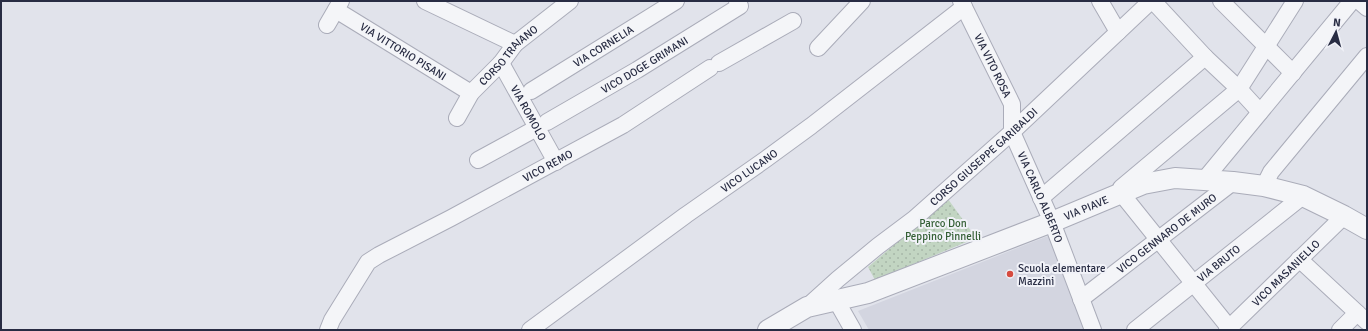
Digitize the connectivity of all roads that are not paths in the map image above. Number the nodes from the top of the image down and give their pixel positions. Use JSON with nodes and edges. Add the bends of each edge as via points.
{"nodes":[{"id":1,"x":425,"y":1,"type":"edge"},
{"id":2,"x":676,"y":1,"type":"edge"},
{"id":3,"x":862,"y":1,"type":"edge"},
{"id":4,"x":1100,"y":1,"type":"edge"},
{"id":5,"x":1152,"y":1,"type":"edge"},
{"id":6,"x":1221,"y":1,"type":"edge"},
{"id":7,"x":1295,"y":1,"type":"edge"},
{"id":8,"x":1352,"y":1,"type":"edge"},
{"id":9,"x":1359,"y":1,"type":"edge"},
{"id":10,"x":566,"y":2,"type":"edge"},
{"id":11,"x":738,"y":3,"type":"edge"},
{"id":12,"x":963,"y":4,"type":"edge"},
{"id":13,"x":338,"y":6,"type":"edge"},
{"id":14,"x":1367,"y":8,"type":"edge"},
{"id":15,"x":793,"y":21,"type":"dead end"},
{"id":16,"x":327,"y":25,"type":"dead end"},
{"id":17,"x":1118,"y":32,"type":"junction"},
{"id":18,"x":515,"y":44,"type":"junction"},
{"id":19,"x":1266,"y":46,"type":"junction"},
{"id":20,"x":818,"y":48,"type":"dead end"},
{"id":21,"x":1367,"y":56,"type":"edge"},
{"id":22,"x":1205,"y":57,"type":"junction"},
{"id":23,"x":501,"y":62,"type":"junction"},
{"id":24,"x":1292,"y":73,"type":"junction"},
{"id":25,"x":1239,"y":89,"type":"junction"},
{"id":26,"x":531,"y":91,"type":"dead end"},
{"id":27,"x":471,"y":93,"type":"junction"},
{"id":28,"x":1260,"y":112,"type":"junction"},
{"id":29,"x":457,"y":118,"type":"dead end"},
{"id":30,"x":1012,"y":132,"type":"junction"},
{"id":31,"x":478,"y":160,"type":"dead end"},
{"id":32,"x":556,"y":162,"type":"junction"},
{"id":33,"x":1204,"y":180,"type":"junction"},
{"id":34,"x":1233,"y":182,"type":"junction"},
{"id":35,"x":1264,"y":186,"type":"junction"},
{"id":36,"x":1121,"y":193,"type":"junction"},
{"id":37,"x":1303,"y":196,"type":"junction"},
{"id":38,"x":1041,"y":198,"type":"junction"},
{"id":39,"x":1344,"y":216,"type":"junction"},
{"id":40,"x":1052,"y":222,"type":"junction"},
{"id":41,"x":1367,"y":229,"type":"edge"},
{"id":42,"x":1158,"y":239,"type":"junction"},
{"id":43,"x":1299,"y":259,"type":"junction"},
{"id":44,"x":1193,"y":283,"type":"junction"},
{"id":45,"x":1081,"y":299,"type":"junction"},
{"id":46,"x":836,"y":300,"type":"junction"},
{"id":47,"x":807,"y":307,"type":"junction"},
{"id":48,"x":1362,"y":318,"type":"edge"},
{"id":49,"x":1229,"y":329,"type":"edge"},
{"id":50,"x":328,"y":330,"type":"edge"},
{"id":51,"x":530,"y":330,"type":"edge"},
{"id":52,"x":768,"y":330,"type":"edge"},
{"id":53,"x":853,"y":330,"type":"edge"},
{"id":54,"x":1093,"y":330,"type":"edge"},
{"id":55,"x":1135,"y":330,"type":"edge"},
{"id":56,"x":1340,"y":330,"type":"edge"}],
"edges":[{"from":1,"to":18,"type":"street"},
{"from":2,"to":26,"type":"street","name":"VIA CORNELIA"},
{"from":3,"to":20,"type":"street"},
{"from":4,"to":17,"type":"street"},
{"from":5,"to":17,"type":"street","name":"CORSO GIUSEPPE GARIBALDI"},
{"from":5,"to":22,"type":"street"},
{"from":6,"to":19,"type":"street"},
{"from":7,"to":19,"type":"street"},
{"from":8,"to":24,"type":"street"},
{"from":9,"to":14,"type":"street"},
{"from":10,"to":18,"type":"street","name":"CORSO TRAIANO"},
{"from":11,"to":31,"type":"street","name":"VICO DOGE GRIMANI","via":[[637,70]]},
{"from":12,"to":30,"type":"street","name":"VIA VITO ROSA","via":[[1012,104]]},
{"from":12,"to":51,"type":"street","name":"VICO LUCANO","via":[[766,160]]},
{"from":13,"to":16,"type":"street"},
{"from":13,"to":27,"type":"street","name":"VIA VITTORIO PISANI"},
{"from":15,"to":32,"type":"street","name":"VICO REMO","via":[[715,66],[623,125]]},
{"from":17,"to":30,"type":"street","name":"CORSO GIUSEPPE GARIBALDI"},
{"from":18,"to":23,"type":"street","name":"CORSO TRAIANO"},
{"from":19,"to":24,"type":"street"},
{"from":19,"to":25,"type":"street"},
{"from":21,"to":35,"type":"street","via":[[1271,172]]},
{"from":22,"to":25,"type":"street"},
{"from":22,"to":38,"type":"street"},
{"from":23,"to":27,"type":"street","name":"CORSO TRAIANO"},
{"from":23,"to":32,"type":"street","name":"VIA ROMOLO"},
{"from":24,"to":28,"type":"street"},
{"from":25,"to":28,"type":"street"},
{"from":25,"to":36,"type":"street","via":[[1121,188]]},
{"from":27,"to":29,"type":"street","name":"CORSO TRAIANO"},
{"from":28,"to":33,"type":"street"},
{"from":30,"to":38,"type":"street","name":"VIA CARLO ALBERTO"},
{"from":30,"to":47,"type":"street","name":"CORSO GIUSEPPE GARIBALDI","via":[[914,219],[838,278]]},
{"from":32,"to":50,"type":"street","name":"VICO REMO","via":[[368,262]]},
{"from":33,"to":34,"type":"street","name":"VIA PIAVE"},
{"from":33,"to":36,"type":"street","name":"VIA PIAVE","via":[[1175,178],[1143,184]]},
{"from":34,"to":35,"type":"street","name":"VIA PIAVE"},
{"from":34,"to":42,"type":"street","name":"VICO GENNARO DE MURO"},
{"from":35,"to":37,"type":"street","name":"VIA PIAVE"},
{"from":36,"to":40,"type":"street","name":"VIA PIAVE"},
{"from":36,"to":42,"type":"street"},
{"from":37,"to":39,"type":"street","name":"VIA PIAVE"},
{"from":37,"to":44,"type":"street","name":"VIA BRUTO"},
{"from":38,"to":40,"type":"street","name":"VIA CARLO ALBERTO"},
{"from":39,"to":41,"type":"street","name":"VIA PIAVE"},
{"from":39,"to":43,"type":"street","name":"VICO MASANIELLO"},
{"from":40,"to":45,"type":"street","name":"VIA CARLO ALBERTO"},
{"from":40,"to":46,"type":"street","name":"VIA PIAVE","via":[[868,293]]},
{"from":42,"to":44,"type":"street"},
{"from":42,"to":45,"type":"street","name":"VICO GENNARO DE MURO"},
{"from":43,"to":48,"type":"street"},
{"from":43,"to":49,"type":"street","name":"VICO MASANIELLO"},
{"from":44,"to":49,"type":"street"},
{"from":44,"to":55,"type":"street","name":"VIA BRUTO"},
{"from":45,"to":54,"type":"street","name":"VIA CARLO ALBERTO"},
{"from":46,"to":47,"type":"street","name":"VIA PIAVE"},
{"from":46,"to":53,"type":"street"},
{"from":47,"to":52,"type":"street","name":"CORSO GIUSEPPE GARIBALDI"},
{"from":48,"to":56,"type":"street"}]}
